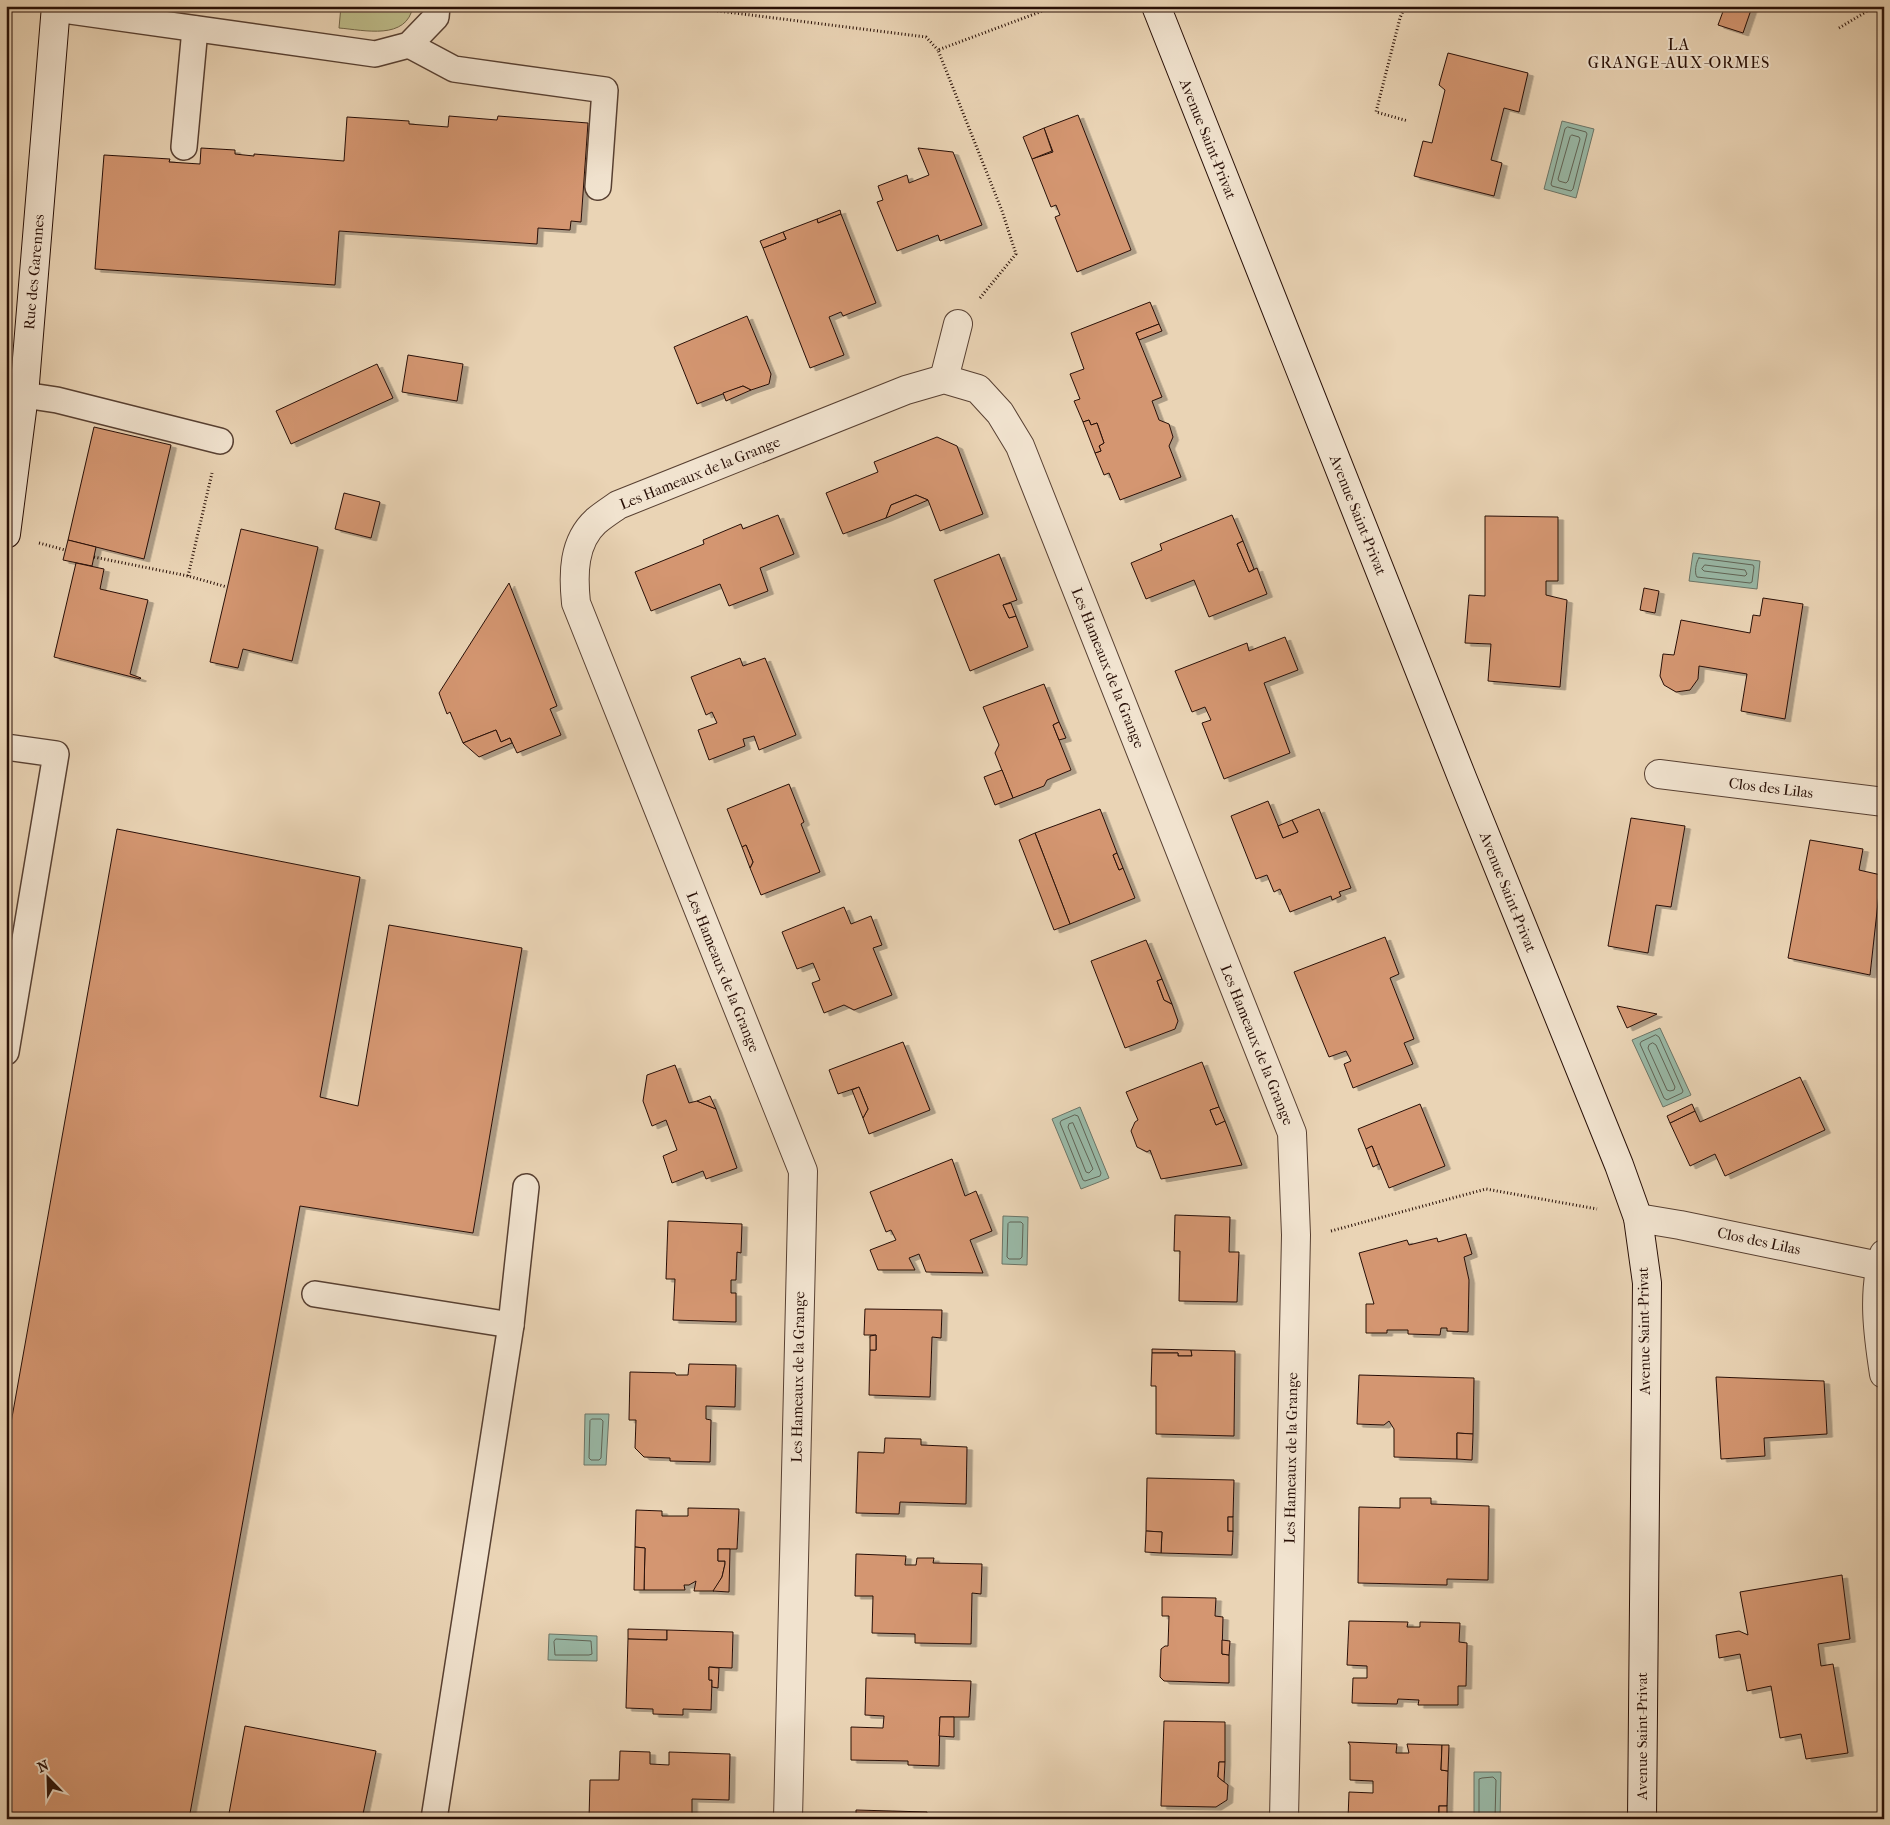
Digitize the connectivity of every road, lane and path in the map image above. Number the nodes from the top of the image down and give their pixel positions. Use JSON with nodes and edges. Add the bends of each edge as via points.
{"nodes":[{"id":1,"x":437,"y":6,"type":"edge"},
{"id":2,"x":680,"y":6,"type":"edge"},
{"id":3,"x":1056,"y":6,"type":"edge"},
{"id":4,"x":1156,"y":6,"type":"edge"},
{"id":5,"x":1405,"y":6,"type":"edge"},
{"id":6,"x":1874,"y":6,"type":"edge"},
{"id":7,"x":56,"y":8,"type":"edge"},
{"id":8,"x":1840,"y":28,"type":"dead end"},
{"id":9,"x":195,"y":29,"type":"junction"},
{"id":10,"x":409,"y":45,"type":"junction"},
{"id":11,"x":938,"y":50,"type":"junction"},
{"id":12,"x":1408,"y":121,"type":"dead end"},
{"id":13,"x":184,"y":147,"type":"dead end"},
{"id":14,"x":598,"y":187,"type":"dead end"},
{"id":15,"x":958,"y":324,"type":"joint"},
{"id":16,"x":944,"y":379,"type":"junction"},
{"id":17,"x":24,"y":395,"type":"junction"},
{"id":18,"x":220,"y":441,"type":"joint"},
{"id":19,"x":6,"y":534,"type":"edge"},
{"id":20,"x":94,"y":557,"type":"dead end"},
{"id":21,"x":188,"y":576,"type":"junction"},
{"id":22,"x":227,"y":587,"type":"dead end"},
{"id":23,"x":6,"y":747,"type":"edge"},
{"id":24,"x":1659,"y":774,"type":"dead end"},
{"id":25,"x":1884,"y":802,"type":"edge"},
{"id":26,"x":6,"y":1052,"type":"edge"},
{"id":27,"x":526,"y":1187,"type":"dead end"},
{"id":28,"x":1638,"y":1218,"type":"junction"},
{"id":29,"x":1296,"y":1235,"type":"junction"},
{"id":30,"x":1882,"y":1263,"type":"edge"},
{"id":31,"x":315,"y":1294,"type":"dead end"},
{"id":32,"x":511,"y":1324,"type":"junction"},
{"id":33,"x":1884,"y":1374,"type":"edge"},
{"id":34,"x":434,"y":1819,"type":"edge"},
{"id":35,"x":788,"y":1819,"type":"edge"},
{"id":36,"x":1284,"y":1819,"type":"edge"},
{"id":37,"x":1642,"y":1819,"type":"edge"}],
"edges":[{"from":1,"to":10,"type":"lane","via":[[436,17]]},
{"from":2,"to":11,"type":"path","via":[[926,37]]},
{"from":3,"to":11,"type":"path"},
{"from":4,"to":28,"type":"street","name":"Avenue Saint-Privat"},
{"from":5,"to":12,"type":"path","via":[[1376,112]]},
{"from":6,"to":8,"type":"path"},
{"from":7,"to":9,"type":"lane","name":"Rue des Garennes"},
{"from":7,"to":17,"type":"street","name":"Rue des Garennes"},
{"from":9,"to":10,"type":"lane","name":"Rue des Garennes","via":[[375,54]]},
{"from":9,"to":13,"type":"lane"},
{"from":10,"to":14,"type":"lane","via":[[454,69],[605,90]]},
{"from":11,"to":15,"type":"path","via":[[1016,254]]},
{"from":15,"to":16,"type":"street"},
{"from":16,"to":29,"type":"street","name":"Les Hameaux de la Grange","via":[[978,389],[1000,413],[1020,446],[1292,1133]]},
{"from":16,"to":35,"type":"street","name":"Les Hameaux de la Grange","via":[[906,390],[618,505],[595,522],[579,546],[573,575],[576,603],[803,1172]]},
{"from":17,"to":18,"type":"lane","via":[[57,400]]},
{"from":17,"to":19,"type":"street","name":"Rue des Garennes"},
{"from":18,"to":21,"type":"path"},
{"from":20,"to":21,"type":"path"},
{"from":21,"to":22,"type":"path"},
{"from":23,"to":26,"type":"lane","via":[[56,754]]},
{"from":24,"to":25,"type":"street","name":"Clos des Lilas"},
{"from":27,"to":32,"type":"lane"},
{"from":28,"to":29,"type":"path","via":[[1486,1189],[1326,1232]]},
{"from":28,"to":30,"type":"street","name":"Clos des Lilas"},
{"from":28,"to":37,"type":"street","name":"Avenue Saint-Privat","via":[[1646,1283]]},
{"from":29,"to":36,"type":"street","name":"Les Hameaux de la Grange"},
{"from":30,"to":33,"type":"street","name":"Clos des Lilas","via":[[1877,1328]]},
{"from":31,"to":32,"type":"lane"},
{"from":32,"to":34,"type":"lane"}]}
